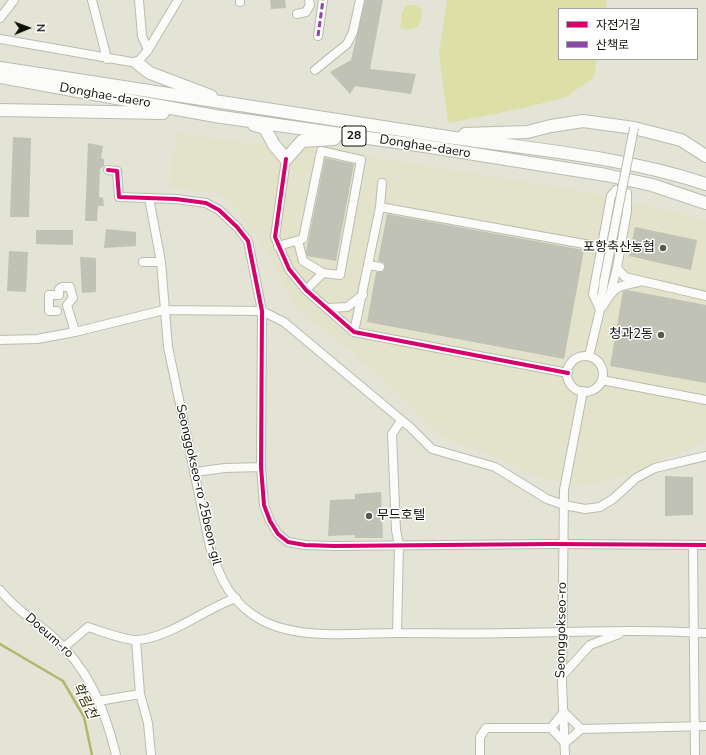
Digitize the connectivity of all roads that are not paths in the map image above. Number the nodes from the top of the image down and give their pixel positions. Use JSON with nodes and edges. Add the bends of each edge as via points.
{"nodes":[{"id":1,"x":14,"y":0,"type":"edge"},
{"id":2,"x":92,"y":0,"type":"edge"},
{"id":3,"x":140,"y":0,"type":"edge"},
{"id":4,"x":178,"y":0,"type":"edge"},
{"id":5,"x":309,"y":0,"type":"edge"},
{"id":6,"x":324,"y":0,"type":"edge"},
{"id":7,"x":360,"y":0,"type":"edge"},
{"id":8,"x":297,"y":14,"type":"dead end"},
{"id":9,"x":0,"y":18,"type":"edge"},
{"id":10,"x":318,"y":36,"type":"dead end"},
{"id":11,"x":0,"y":39,"type":"edge"},
{"id":12,"x":148,"y":50,"type":"junction"},
{"id":13,"x":107,"y":58,"type":"junction"},
{"id":14,"x":138,"y":63,"type":"junction"},
{"id":15,"x":0,"y":68,"type":"edge"},
{"id":16,"x":315,"y":70,"type":"dead end"},
{"id":17,"x":0,"y":77,"type":"edge"},
{"id":18,"x":236,"y":105,"type":"junction"},
{"id":19,"x":0,"y":110,"type":"edge"},
{"id":20,"x":215,"y":116,"type":"junction"},
{"id":21,"x":634,"y":128,"type":"junction"},
{"id":22,"x":442,"y":136,"type":"junction"},
{"id":23,"x":364,"y":138,"type":"junction"},
{"id":24,"x":706,"y":156,"type":"edge"},
{"id":25,"x":286,"y":159,"type":"junction"},
{"id":26,"x":108,"y":170,"type":"dead end"},
{"id":27,"x":382,"y":183,"type":"dead end"},
{"id":28,"x":706,"y":184,"type":"edge"},
{"id":29,"x":616,"y":190,"type":"dead end"},
{"id":30,"x":627,"y":193,"type":"dead end"},
{"id":31,"x":149,"y":198,"type":"junction"},
{"id":32,"x":706,"y":202,"type":"edge"},
{"id":33,"x":380,"y":207,"type":"junction"},
{"id":34,"x":298,"y":241,"type":"junction"},
{"id":35,"x":278,"y":246,"type":"junction"},
{"id":36,"x":601,"y":247,"type":"junction"},
{"id":37,"x":143,"y":262,"type":"dead end"},
{"id":38,"x":161,"y":262,"type":"junction"},
{"id":39,"x":369,"y":265,"type":"junction"},
{"id":40,"x":380,"y":267,"type":"dead end"},
{"id":41,"x":617,"y":268,"type":"junction"},
{"id":42,"x":323,"y":274,"type":"junction"},
{"id":43,"x":641,"y":281,"type":"junction"},
{"id":44,"x":306,"y":290,"type":"junction"},
{"id":45,"x":611,"y":291,"type":"junction"},
{"id":46,"x":59,"y":295,"type":"junction"},
{"id":47,"x":363,"y":295,"type":"junction"},
{"id":48,"x":706,"y":296,"type":"edge"},
{"id":49,"x":67,"y":305,"type":"junction"},
{"id":50,"x":327,"y":308,"type":"junction"},
{"id":51,"x":164,"y":310,"type":"junction"},
{"id":52,"x":600,"y":310,"type":"junction"},
{"id":53,"x":57,"y":311,"type":"dead end"},
{"id":54,"x":262,"y":311,"type":"junction"},
{"id":55,"x":75,"y":332,"type":"junction"},
{"id":56,"x":354,"y":332,"type":"junction"},
{"id":57,"x":0,"y":340,"type":"edge"},
{"id":58,"x":589,"y":356,"type":"junction"},
{"id":59,"x":568,"y":373,"type":"junction"},
{"id":60,"x":602,"y":380,"type":"junction"},
{"id":61,"x":583,"y":392,"type":"junction"},
{"id":62,"x":706,"y":400,"type":"edge"},
{"id":63,"x":401,"y":421,"type":"junction"},
{"id":64,"x":706,"y":456,"type":"edge"},
{"id":65,"x":261,"y":467,"type":"junction"},
{"id":66,"x":195,"y":472,"type":"junction"},
{"id":67,"x":564,"y":505,"type":"junction"},
{"id":68,"x":563,"y":544,"type":"junction"},
{"id":69,"x":399,"y":545,"type":"junction"},
{"id":70,"x":693,"y":545,"type":"junction"},
{"id":71,"x":706,"y":545,"type":"edge"},
{"id":72,"x":0,"y":590,"type":"edge"},
{"id":73,"x":236,"y":598,"type":"junction"},
{"id":74,"x":562,"y":632,"type":"junction"},
{"id":75,"x":624,"y":632,"type":"junction"},
{"id":76,"x":694,"y":632,"type":"junction"},
{"id":77,"x":397,"y":633,"type":"junction"},
{"id":78,"x":706,"y":633,"type":"edge"},
{"id":79,"x":136,"y":640,"type":"junction"},
{"id":80,"x":63,"y":648,"type":"junction"},
{"id":81,"x":562,"y":676,"type":"junction"},
{"id":82,"x":140,"y":694,"type":"junction"},
{"id":83,"x":98,"y":701,"type":"junction"},
{"id":84,"x":564,"y":712,"type":"junction"},
{"id":85,"x":694,"y":726,"type":"junction"},
{"id":86,"x":706,"y":726,"type":"edge"},
{"id":87,"x":551,"y":728,"type":"junction"},
{"id":88,"x":581,"y":729,"type":"junction"},
{"id":89,"x":565,"y":743,"type":"junction"},
{"id":90,"x":116,"y":755,"type":"edge"},
{"id":91,"x":151,"y":755,"type":"edge"},
{"id":92,"x":480,"y":755,"type":"edge"},
{"id":93,"x":566,"y":755,"type":"edge"},
{"id":94,"x":695,"y":755,"type":"edge"}],
"edges":[{"from":1,"to":9,"type":"street"},
{"from":2,"to":13,"type":"street"},
{"from":3,"to":12,"type":"street","via":[[142,36]]},
{"from":4,"to":12,"type":"street"},
{"from":5,"to":8,"type":"street","via":[[310,5],[306,12]]},
{"from":6,"to":10,"type":"street"},
{"from":7,"to":16,"type":"street","via":[[353,32],[347,44]]},
{"from":11,"to":13,"type":"street"},
{"from":12,"to":14,"type":"street"},
{"from":13,"to":14,"type":"street"},
{"from":14,"to":18,"type":"main road","via":[[150,73]]},
{"from":15,"to":18,"type":"main road"},
{"from":17,"to":20,"type":"main road","name":"Donghae-daero","number":"28"},
{"from":18,"to":22,"type":"main road"},
{"from":19,"to":20,"type":"main road"},
{"from":20,"to":23,"type":"main road","name":"Donghae-daero","number":"28"},
{"from":20,"to":25,"type":"main road","via":[[265,128],[274,145]]},
{"from":21,"to":22,"type":"main road","via":[[584,121],[526,132]]},
{"from":21,"to":24,"type":"main road","via":[[681,140]]},
{"from":21,"to":52,"type":"street","bridge":true},
{"from":22,"to":28,"type":"main road","via":[[577,155],[678,175]]},
{"from":23,"to":25,"type":"main road","via":[[302,141]]},
{"from":23,"to":32,"type":"main road","name":"Donghae-daero","number":"28","via":[[606,175],[652,185]]},
{"from":25,"to":35,"type":"street","via":[[275,237]]},
{"from":26,"to":31,"type":"street","via":[[117,171],[119,197]]},
{"from":27,"to":33,"type":"street"},
{"from":29,"to":36,"type":"street","via":[[611,196]]},
{"from":30,"to":41,"type":"street","via":[[627,211]]},
{"from":31,"to":38,"type":"street","name":"Seonggokseo-ro 25beon-gil"},
{"from":31,"to":54,"type":"street","via":[[206,203],[219,210],[237,227],[248,241]]},
{"from":33,"to":36,"type":"street"},
{"from":33,"to":39,"type":"street"},
{"from":34,"to":35,"type":"street"},
{"from":34,"to":42,"type":"street","via":[[303,261]]},
{"from":34,"to":42,"type":"street","via":[[303,239],[321,151],[362,160],[340,275]]},
{"from":35,"to":44,"type":"street","via":[[288,269]]},
{"from":36,"to":52,"type":"street","via":[[593,294]]},
{"from":37,"to":38,"type":"street"},
{"from":38,"to":51,"type":"street","name":"Seonggokseo-ro 25beon-gil"},
{"from":39,"to":40,"type":"street"},
{"from":39,"to":47,"type":"street"},
{"from":41,"to":43,"type":"street","via":[[625,277]]},
{"from":41,"to":45,"type":"street"},
{"from":42,"to":44,"type":"street"},
{"from":43,"to":45,"type":"street"},
{"from":43,"to":48,"type":"street"},
{"from":44,"to":50,"type":"street"},
{"from":45,"to":52,"type":"street"},
{"from":46,"to":49,"type":"street","via":[[62,304]]},
{"from":46,"to":49,"type":"street","via":[[62,286],[70,287],[73,298]]},
{"from":46,"to":53,"type":"street","via":[[49,295],[49,311]]},
{"from":47,"to":50,"type":"street","via":[[347,307]]},
{"from":47,"to":56,"type":"street"},
{"from":49,"to":55,"type":"street"},
{"from":50,"to":56,"type":"street"},
{"from":51,"to":54,"type":"street"},
{"from":51,"to":55,"type":"street"},
{"from":51,"to":66,"type":"street","name":"Seonggokseo-ro 25beon-gil","via":[[176,389]]},
{"from":52,"to":58,"type":"street"},
{"from":54,"to":63,"type":"street","via":[[284,322]]},
{"from":54,"to":65,"type":"street"},
{"from":55,"to":57,"type":"street","via":[[37,339]]},
{"from":56,"to":59,"type":"street"},
{"from":58,"to":59,"type":"street","via":[[577,358],[569,367]]},
{"from":58,"to":60,"type":"street","via":[[602,368]]},
{"from":59,"to":61,"type":"street","via":[[570,383]]},
{"from":60,"to":61,"type":"street","via":[[595,389]]},
{"from":60,"to":62,"type":"street"},
{"from":61,"to":67,"type":"street","name":"Seonggokseo-ro","via":[[564,490]]},
{"from":63,"to":67,"type":"street","via":[[432,449],[495,467],[547,499]]},
{"from":63,"to":69,"type":"street","via":[[392,434],[396,530]]},
{"from":64,"to":67,"type":"street","via":[[655,468],[636,478],[613,500],[600,508],[585,510]]},
{"from":65,"to":66,"type":"street"},
{"from":65,"to":69,"type":"street","via":[[264,505],[278,534],[288,542],[334,546]]},
{"from":66,"to":73,"type":"street","name":"Seonggokseo-ro 25beon-gil","via":[[218,574],[228,591]]},
{"from":67,"to":68,"type":"street","name":"Seonggokseo-ro"},
{"from":68,"to":69,"type":"street"},
{"from":68,"to":70,"type":"street"},
{"from":68,"to":74,"type":"street","name":"Seonggokseo-ro"},
{"from":69,"to":77,"type":"street"},
{"from":70,"to":71,"type":"street"},
{"from":70,"to":76,"type":"street"},
{"from":72,"to":80,"type":"street","name":"Doeum-ro","via":[[11,604],[51,635]]},
{"from":73,"to":77,"type":"street","name":"Seonggokseo-ro 25beon-gil","via":[[247,611],[263,621],[301,633]]},
{"from":73,"to":79,"type":"street","via":[[220,603],[158,635]]},
{"from":74,"to":75,"type":"street","name":"Seonggokseo-ro 25beon-gil"},
{"from":74,"to":77,"type":"street","name":"Seonggokseo-ro 25beon-gil"},
{"from":74,"to":81,"type":"street","name":"Seonggokseo-ro"},
{"from":75,"to":76,"type":"street","name":"Seonggokseo-ro 25beon-gil"},
{"from":75,"to":81,"type":"street","via":[[590,645]]},
{"from":76,"to":78,"type":"street","name":"Seonggokseo-ro 25beon-gil"},
{"from":76,"to":85,"type":"street"},
{"from":79,"to":80,"type":"street","via":[[88,627]]},
{"from":79,"to":82,"type":"street"},
{"from":80,"to":83,"type":"street","name":"Doeum-ro","via":[[78,663]]},
{"from":81,"to":84,"type":"street","name":"Seonggokseo-ro"},
{"from":82,"to":83,"type":"street"},
{"from":82,"to":91,"type":"street","via":[[148,723]]},
{"from":83,"to":90,"type":"street","name":"Doeum-ro"},
{"from":84,"to":87,"type":"street"},
{"from":84,"to":88,"type":"street"},
{"from":84,"to":89,"type":"street","name":"Seonggokseo-ro"},
{"from":85,"to":86,"type":"street"},
{"from":85,"to":88,"type":"street"},
{"from":85,"to":94,"type":"street"},
{"from":87,"to":89,"type":"street"},
{"from":87,"to":92,"type":"street","via":[[486,728],[480,737]]},
{"from":88,"to":89,"type":"street"},
{"from":89,"to":93,"type":"street","name":"Seonggokseo-ro"}]}
